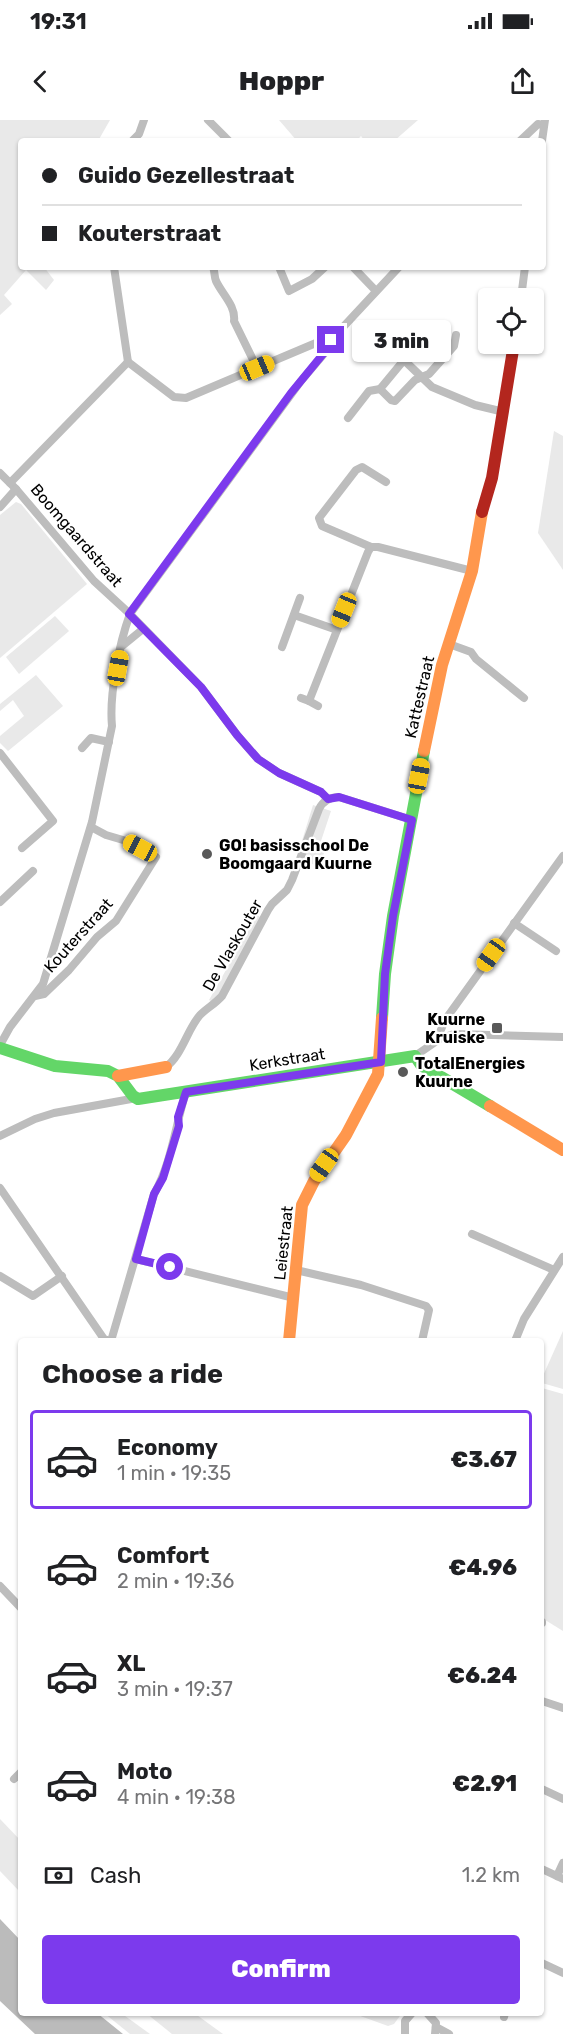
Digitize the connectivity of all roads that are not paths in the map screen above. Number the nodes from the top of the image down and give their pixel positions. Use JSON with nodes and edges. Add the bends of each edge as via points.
{"nodes":[{"id":1,"x":144,"y":120,"type":"edge"},
{"id":2,"x":208,"y":120,"type":"edge"},
{"id":3,"x":544,"y":122,"type":"edge"},
{"id":4,"x":139,"y":138,"type":"edge"},
{"id":5,"x":226,"y":138,"type":"edge"},
{"id":6,"x":523,"y":138,"type":"edge"},
{"id":7,"x":542,"y":138,"type":"edge"},
{"id":8,"x":114,"y":270,"type":"edge"},
{"id":9,"x":214,"y":270,"type":"edge"},
{"id":10,"x":280,"y":270,"type":"edge"},
{"id":11,"x":322,"y":270,"type":"edge"},
{"id":12,"x":356,"y":270,"type":"edge"},
{"id":13,"x":396,"y":270,"type":"edge"},
{"id":14,"x":525,"y":270,"type":"edge"},
{"id":15,"x":522,"y":288,"type":"edge"},
{"id":16,"x":376,"y":291,"type":"junction"},
{"id":17,"x":456,"y":335,"type":"dead end"},
{"id":18,"x":381,"y":339,"type":"dead end"},
{"id":19,"x":331,"y":340,"type":"junction"},
{"id":20,"x":513,"y":354,"type":"edge"},
{"id":21,"x":404,"y":360,"type":"junction"},
{"id":22,"x":128,"y":362,"type":"junction"},
{"id":23,"x":257,"y":368,"type":"junction"},
{"id":24,"x":421,"y":378,"type":"junction"},
{"id":25,"x":381,"y":390,"type":"junction"},
{"id":26,"x":504,"y":412,"type":"junction"},
{"id":27,"x":348,"y":418,"type":"dead end"},
{"id":28,"x":0,"y":472,"type":"edge"},
{"id":29,"x":387,"y":482,"type":"dead end"},
{"id":30,"x":13,"y":486,"type":"junction"},
{"id":31,"x":0,"y":507,"type":"edge"},
{"id":32,"x":372,"y":547,"type":"junction"},
{"id":33,"x":472,"y":571,"type":"junction"},
{"id":34,"x":300,"y":598,"type":"dead end"},
{"id":35,"x":129,"y":614,"type":"junction"},
{"id":36,"x":294,"y":615,"type":"junction"},
{"id":37,"x":143,"y":629,"type":"junction"},
{"id":38,"x":337,"y":630,"type":"junction"},
{"id":39,"x":449,"y":644,"type":"junction"},
{"id":40,"x":121,"y":647,"type":"junction"},
{"id":41,"x":282,"y":647,"type":"dead end"},
{"id":42,"x":524,"y":698,"type":"dead end"},
{"id":43,"x":318,"y":706,"type":"dead end"},
{"id":44,"x":109,"y":742,"type":"junction"},
{"id":45,"x":82,"y":748,"type":"dead end"},
{"id":46,"x":0,"y":753,"type":"edge"},
{"id":47,"x":328,"y":799,"type":"junction"},
{"id":48,"x":412,"y":820,"type":"junction"},
{"id":49,"x":91,"y":827,"type":"junction"},
{"id":50,"x":22,"y":848,"type":"dead end"},
{"id":51,"x":563,"y":856,"type":"edge"},
{"id":52,"x":33,"y":872,"type":"dead end"},
{"id":53,"x":0,"y":902,"type":"edge"},
{"id":54,"x":514,"y":923,"type":"junction"},
{"id":55,"x":556,"y":951,"type":"dead end"},
{"id":56,"x":34,"y":996,"type":"junction"},
{"id":57,"x":563,"y":1037,"type":"edge"},
{"id":58,"x":441,"y":1038,"type":"junction"},
{"id":59,"x":0,"y":1047,"type":"edge"},
{"id":60,"x":415,"y":1056,"type":"junction"},
{"id":61,"x":381,"y":1062,"type":"junction"},
{"id":62,"x":166,"y":1067,"type":"joint"},
{"id":63,"x":118,"y":1076,"type":"junction"},
{"id":64,"x":186,"y":1092,"type":"junction"},
{"id":65,"x":133,"y":1096,"type":"junction"},
{"id":66,"x":0,"y":1136,"type":"edge"},
{"id":67,"x":563,"y":1150,"type":"edge"},
{"id":68,"x":0,"y":1188,"type":"edge"},
{"id":69,"x":472,"y":1234,"type":"dead end"},
{"id":70,"x":563,"y":1257,"type":"edge"},
{"id":71,"x":136,"y":1259,"type":"junction"},
{"id":72,"x":296,"y":1270,"type":"junction"},
{"id":73,"x":554,"y":1270,"type":"junction"},
{"id":74,"x":0,"y":1276,"type":"edge"},
{"id":75,"x":62,"y":1276,"type":"junction"},
{"id":76,"x":294,"y":1298,"type":"junction"},
{"id":77,"x":103,"y":1338,"type":"edge"},
{"id":78,"x":112,"y":1338,"type":"edge"},
{"id":79,"x":290,"y":1338,"type":"edge"},
{"id":80,"x":423,"y":1338,"type":"edge"},
{"id":81,"x":516,"y":1338,"type":"edge"},
{"id":82,"x":0,"y":1586,"type":"edge"},
{"id":83,"x":18,"y":1605,"type":"edge"},
{"id":84,"x":544,"y":1702,"type":"edge"},
{"id":85,"x":563,"y":1708,"type":"edge"},
{"id":86,"x":18,"y":1775,"type":"edge"},
{"id":87,"x":14,"y":1779,"type":"dead end"},
{"id":88,"x":544,"y":1790,"type":"edge"},
{"id":89,"x":563,"y":1799,"type":"edge"},
{"id":90,"x":563,"y":1863,"type":"edge"},
{"id":91,"x":544,"y":1870,"type":"edge"},
{"id":92,"x":560,"y":1877,"type":"edge"},
{"id":93,"x":544,"y":1965,"type":"edge"},
{"id":94,"x":563,"y":1973,"type":"edge"},
{"id":95,"x":409,"y":2016,"type":"edge"},
{"id":96,"x":430,"y":2016,"type":"edge"},
{"id":97,"x":436,"y":2031,"type":"edge"},
{"id":98,"x":405,"y":2034,"type":"edge"},
{"id":99,"x":449,"y":2034,"type":"edge"}],
"edges":[{"from":1,"to":4,"type":"street"},
{"from":2,"to":5,"type":"street"},
{"from":3,"to":6,"type":"street"},
{"from":3,"to":7,"type":"street"},
{"from":8,"to":22,"type":"street"},
{"from":9,"to":23,"type":"street"},
{"from":10,"to":11,"type":"street","via":[[289,291]]},
{"from":12,"to":16,"type":"street"},
{"from":13,"to":16,"type":"street","name":"Kouterstraat"},
{"from":14,"to":15,"type":"street"},
{"from":16,"to":19,"type":"street","name":"Kouterstraat"},
{"from":17,"to":24,"type":"street","via":[[454,346]]},
{"from":18,"to":21,"type":"street"},
{"from":19,"to":23,"type":"street"},
{"from":19,"to":35,"type":"street","name":"Kouterstraat"},
{"from":20,"to":26,"type":"street","name":"Kattestraat"},
{"from":21,"to":24,"type":"street"},
{"from":21,"to":25,"type":"street"},
{"from":22,"to":23,"type":"street","via":[[181,399]]},
{"from":22,"to":30,"type":"street"},
{"from":24,"to":25,"type":"street","via":[[395,401]]},
{"from":24,"to":26,"type":"street","via":[[432,387],[475,405]]},
{"from":25,"to":27,"type":"street","via":[[369,391]]},
{"from":26,"to":33,"type":"street","name":"Kattestraat"},
{"from":28,"to":30,"type":"street","name":"Boomgaardstraat"},
{"from":29,"to":32,"type":"street","via":[[362,467],[356,470],[319,518],[322,526]]},
{"from":30,"to":31,"type":"street"},
{"from":30,"to":35,"type":"street","name":"Boomgaardstraat","via":[[94,581]]},
{"from":32,"to":33,"type":"street"},
{"from":32,"to":38,"type":"street"},
{"from":33,"to":39,"type":"street","name":"Kattestraat"},
{"from":34,"to":36,"type":"street"},
{"from":35,"to":37,"type":"street","name":"Boomgaardstraat"},
{"from":35,"to":40,"type":"street","name":"Kouterstraat"},
{"from":36,"to":38,"type":"street"},
{"from":36,"to":41,"type":"street"},
{"from":37,"to":40,"type":"street"},
{"from":37,"to":47,"type":"street","name":"Boomgaardstraat","via":[[201,687],[258,759]]},
{"from":38,"to":43,"type":"street","via":[[305,699]]},
{"from":39,"to":42,"type":"street","via":[[471,652]]},
{"from":39,"to":48,"type":"street","name":"Kattestraat","via":[[435,696]]},
{"from":40,"to":44,"type":"street","name":"Kouterstraat"},
{"from":44,"to":45,"type":"street","via":[[92,738]]},
{"from":44,"to":49,"type":"street","name":"Kouterstraat"},
{"from":46,"to":50,"type":"street","via":[[53,820]]},
{"from":47,"to":48,"type":"street","name":"Boomgaardstraat","via":[[339,797]]},
{"from":47,"to":62,"type":"street","name":"De Vlaskouter","via":[[319,809],[289,886],[268,910],[222,996],[201,1015]]},
{"from":48,"to":61,"type":"street","name":"Kattestraat","via":[[385,974]]},
{"from":49,"to":56,"type":"street","name":"Kouterstraat","via":[[43,984]]},
{"from":49,"to":56,"type":"street","name":"Kouterstraat","via":[[156,857],[117,921],[44,994]]},
{"from":51,"to":54,"type":"street"},
{"from":52,"to":53,"type":"street"},
{"from":54,"to":55,"type":"street"},
{"from":54,"to":58,"type":"street","via":[[445,1020]]},
{"from":56,"to":59,"type":"street","name":"Kouterstraat"},
{"from":57,"to":58,"type":"street","via":[[454,1034]]},
{"from":58,"to":60,"type":"street","name":"Kerkstraat"},
{"from":59,"to":63,"type":"street","via":[[55,1066],[108,1071]]},
{"from":60,"to":61,"type":"street","name":"Kerkstraat"},
{"from":60,"to":67,"type":"street","via":[[421,1065]]},
{"from":61,"to":64,"type":"street","name":"Kerkstraat"},
{"from":61,"to":72,"type":"street","name":"Leiestraat","via":[[346,1135],[307,1193],[299,1222]]},
{"from":62,"to":63,"type":"street"},
{"from":63,"to":65,"type":"street"},
{"from":64,"to":65,"type":"street","name":"Kerkstraat","via":[[138,1099]]},
{"from":64,"to":71,"type":"street","via":[[179,1126]]},
{"from":65,"to":66,"type":"street","name":"Kerkstraat","via":[[34,1119]]},
{"from":68,"to":75,"type":"street"},
{"from":69,"to":73,"type":"street"},
{"from":70,"to":73,"type":"street"},
{"from":71,"to":76,"type":"street"},
{"from":71,"to":78,"type":"street"},
{"from":72,"to":76,"type":"street","name":"Leiestraat"},
{"from":72,"to":80,"type":"street","via":[[426,1306],[429,1310]]},
{"from":73,"to":81,"type":"street"},
{"from":74,"to":75,"type":"street","via":[[33,1296]]},
{"from":75,"to":77,"type":"street"},
{"from":76,"to":79,"type":"street","name":"Leiestraat"},
{"from":82,"to":83,"type":"street"},
{"from":84,"to":85,"type":"street"},
{"from":86,"to":87,"type":"street"},
{"from":88,"to":89,"type":"street"},
{"from":90,"to":92,"type":"street"},
{"from":91,"to":92,"type":"street"},
{"from":93,"to":94,"type":"street"},
{"from":95,"to":98,"type":"street","via":[[405,2021]]},
{"from":96,"to":97,"type":"street"},
{"from":97,"to":99,"type":"street"}]}
